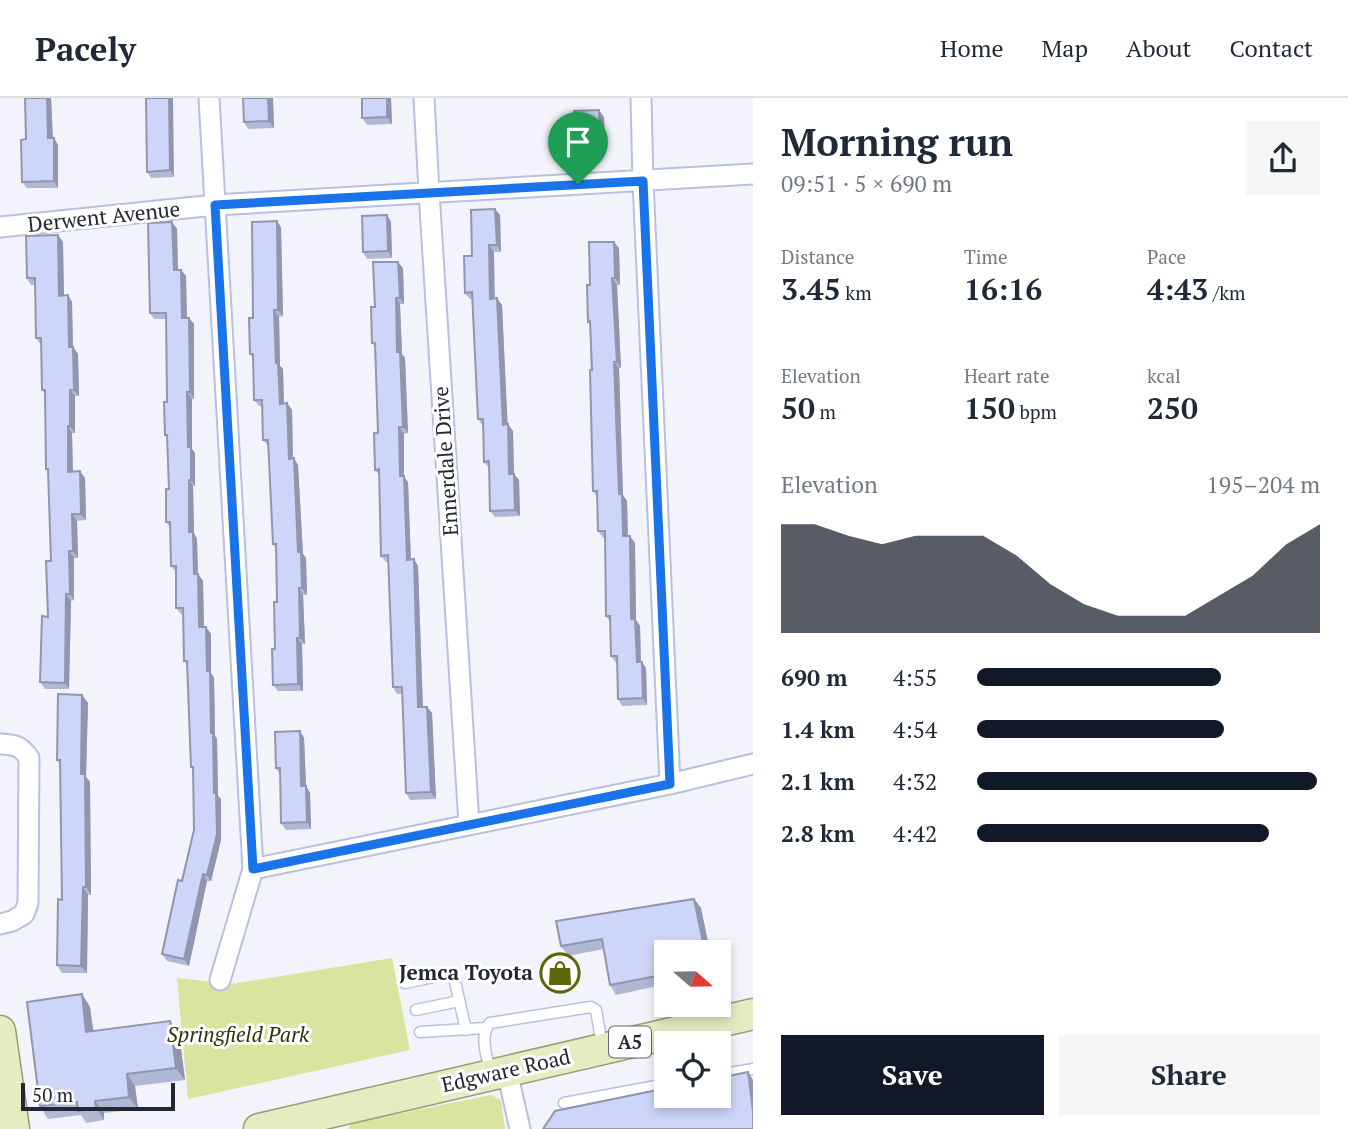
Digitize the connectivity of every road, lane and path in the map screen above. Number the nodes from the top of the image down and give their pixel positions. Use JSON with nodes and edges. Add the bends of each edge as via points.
{"nodes":[{"id":1,"x":209,"y":98,"type":"edge"},
{"id":2,"x":424,"y":98,"type":"edge"},
{"id":3,"x":641,"y":98,"type":"edge"},
{"id":4,"x":753,"y":174,"type":"edge"},
{"id":5,"x":643,"y":181,"type":"junction"},
{"id":6,"x":429,"y":192,"type":"junction"},
{"id":7,"x":215,"y":205,"type":"junction"},
{"id":8,"x":0,"y":227,"type":"edge"},
{"id":9,"x":0,"y":744,"type":"edge"},
{"id":10,"x":753,"y":764,"type":"edge"},
{"id":11,"x":670,"y":784,"type":"junction"},
{"id":12,"x":469,"y":824,"type":"junction"},
{"id":13,"x":253,"y":869,"type":"junction"},
{"id":14,"x":0,"y":924,"type":"edge"},
{"id":15,"x":220,"y":980,"type":"dead end"},
{"id":16,"x":405,"y":983,"type":"dead end"},
{"id":17,"x":459,"y":1000,"type":"junction"},
{"id":18,"x":416,"y":1010,"type":"dead end"},
{"id":19,"x":753,"y":1014,"type":"edge"},
{"id":20,"x":485,"y":1028,"type":"junction"},
{"id":21,"x":466,"y":1030,"type":"junction"},
{"id":22,"x":0,"y":1031,"type":"edge"},
{"id":23,"x":420,"y":1032,"type":"dead end"},
{"id":24,"x":602,"y":1048,"type":"junction"},
{"id":25,"x":753,"y":1069,"type":"edge"},
{"id":26,"x":499,"y":1073,"type":"junction"},
{"id":27,"x":731,"y":1073,"type":"edge"},
{"id":28,"x":654,"y":1086,"type":"edge"},
{"id":29,"x":564,"y":1102,"type":"dead end"},
{"id":30,"x":14,"y":1129,"type":"edge"},
{"id":31,"x":259,"y":1129,"type":"edge"},
{"id":32,"x":520,"y":1129,"type":"edge"}],
"edges":[{"from":1,"to":7,"type":"street"},
{"from":2,"to":6,"type":"street","name":"Ennerdale Drive"},
{"from":3,"to":5,"type":"street"},
{"from":4,"to":5,"type":"street","name":"Derwent Avenue"},
{"from":5,"to":6,"type":"street","name":"Derwent Avenue"},
{"from":5,"to":11,"type":"street"},
{"from":6,"to":7,"type":"street","name":"Derwent Avenue"},
{"from":6,"to":12,"type":"street","name":"Ennerdale Drive"},
{"from":7,"to":8,"type":"street","name":"Derwent Avenue"},
{"from":7,"to":13,"type":"street"},
{"from":9,"to":14,"type":"street","via":[[22,748],[29,758],[29,903],[24,914]]},
{"from":10,"to":11,"type":"street"},
{"from":11,"to":12,"type":"street"},
{"from":12,"to":13,"type":"street"},
{"from":13,"to":15,"type":"street"},
{"from":16,"to":17,"type":"lane","via":[[453,973]]},
{"from":17,"to":18,"type":"lane"},
{"from":17,"to":21,"type":"lane"},
{"from":19,"to":24,"type":"main road","name":"Edgware Road","number":"A5"},
{"from":20,"to":21,"type":"lane"},
{"from":20,"to":24,"type":"lane","via":[[489,1023],[591,1007],[596,1010]]},
{"from":20,"to":26,"type":"lane"},
{"from":21,"to":23,"type":"lane"},
{"from":22,"to":30,"type":"main road"},
{"from":24,"to":26,"type":"main road","name":"Edgware Road","number":"A5"},
{"from":25,"to":27,"type":"lane"},
{"from":26,"to":31,"type":"main road","name":"Edgware Road","number":"A5"},
{"from":26,"to":32,"type":"street"},
{"from":28,"to":29,"type":"lane"}]}
